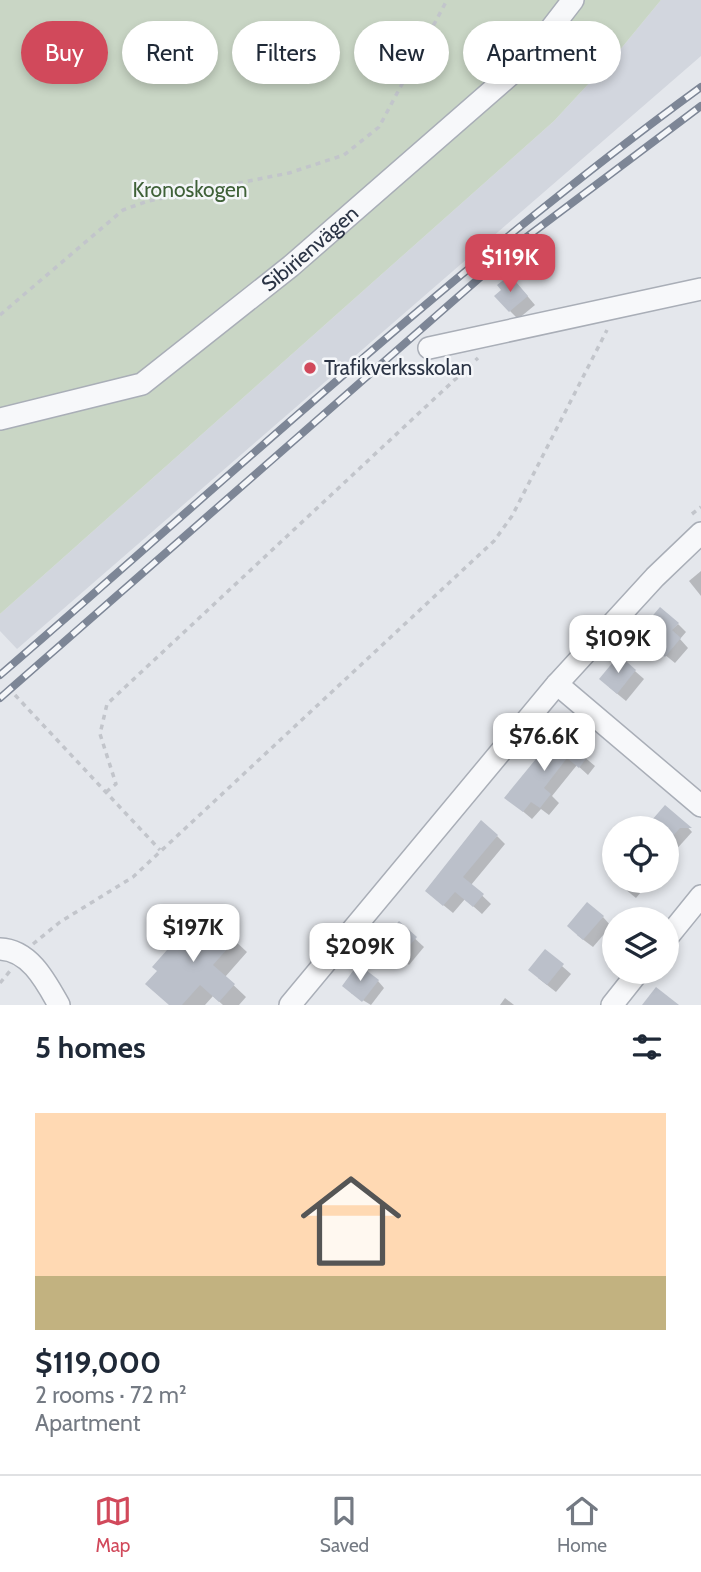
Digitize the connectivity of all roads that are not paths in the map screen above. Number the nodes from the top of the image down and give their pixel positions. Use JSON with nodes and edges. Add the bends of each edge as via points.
{"nodes":[{"id":1,"x":573,"y":0,"type":"edge"},
{"id":2,"x":701,"y":289,"type":"edge"},
{"id":3,"x":429,"y":348,"type":"dead end"},
{"id":4,"x":0,"y":419,"type":"edge"},
{"id":5,"x":701,"y":533,"type":"edge"},
{"id":6,"x":557,"y":684,"type":"junction"},
{"id":7,"x":701,"y":806,"type":"edge"},
{"id":8,"x":701,"y":896,"type":"edge"},
{"id":9,"x":679,"y":923,"type":"edge"},
{"id":10,"x":0,"y":948,"type":"edge"},
{"id":11,"x":629,"y":984,"type":"edge"},
{"id":12,"x":59,"y":1005,"type":"edge"},
{"id":13,"x":290,"y":1005,"type":"edge"},
{"id":14,"x":612,"y":1005,"type":"edge"}],
"edges":[{"from":1,"to":4,"type":"street","name":"Sibirienvägen","via":[[526,61],[291,266],[142,384]]},
{"from":2,"to":3,"type":"street"},
{"from":5,"to":6,"type":"street"},
{"from":6,"to":7,"type":"street"},
{"from":6,"to":13,"type":"street"},
{"from":8,"to":9,"type":"street"},
{"from":10,"to":12,"type":"street","via":[[22,956]]},
{"from":11,"to":14,"type":"street"}]}
